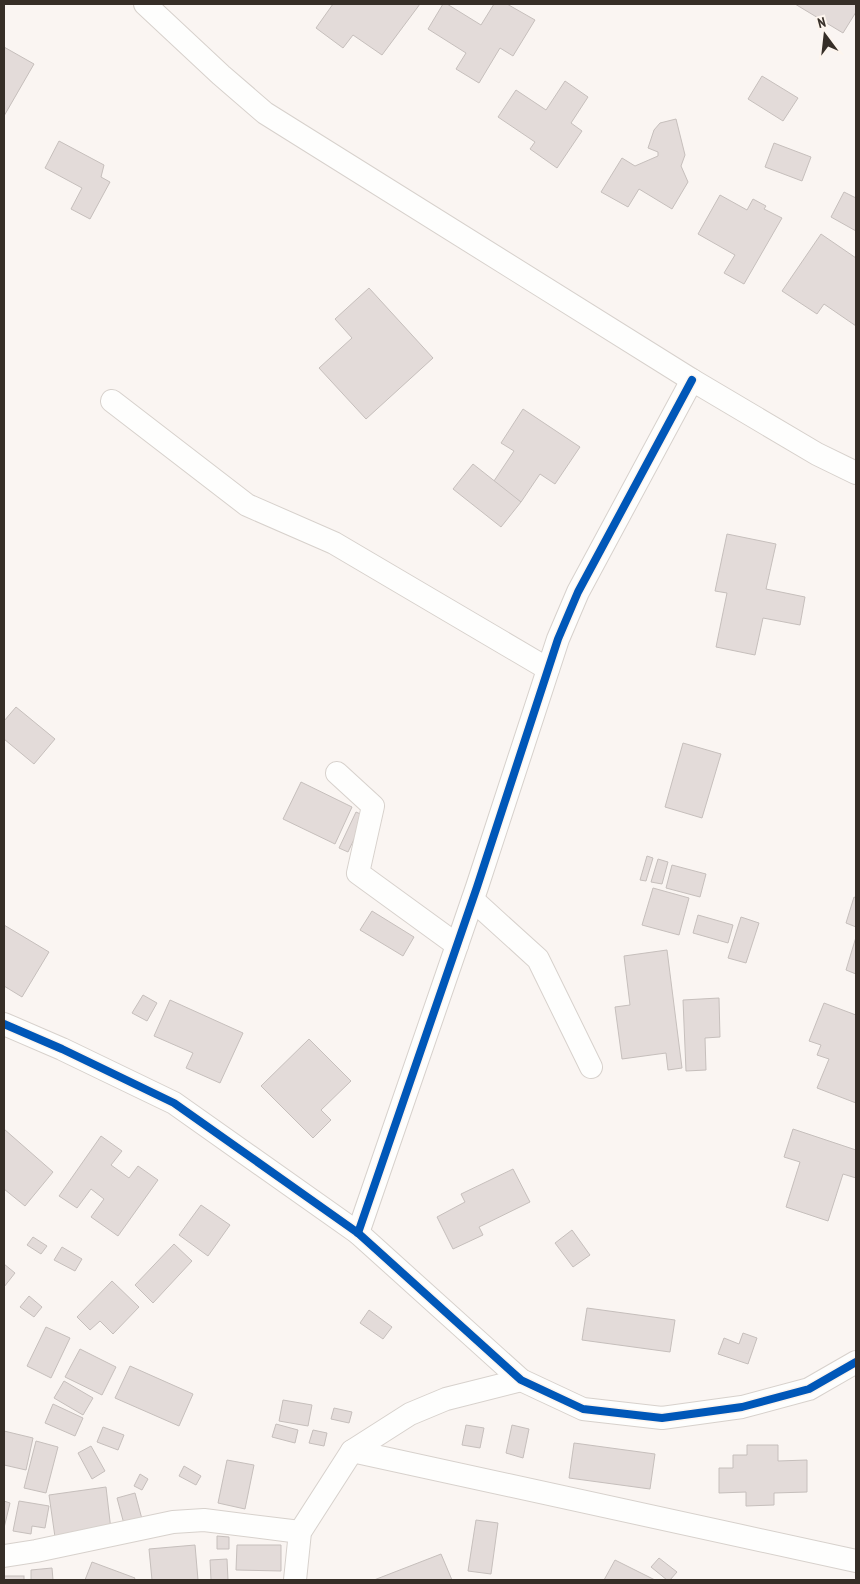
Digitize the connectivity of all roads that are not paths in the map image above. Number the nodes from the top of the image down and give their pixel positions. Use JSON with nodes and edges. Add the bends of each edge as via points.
{"nodes":[{"id":1,"x":145,"y":4,"type":"edge"},
{"id":2,"x":692,"y":380,"type":"junction"},
{"id":3,"x":112,"y":401,"type":"dead end"},
{"id":4,"x":856,"y":473,"type":"edge"},
{"id":5,"x":548,"y":669,"type":"junction"},
{"id":6,"x":337,"y":773,"type":"dead end"},
{"id":7,"x":473,"y":900,"type":"junction"},
{"id":8,"x":457,"y":945,"type":"junction"},
{"id":9,"x":4,"y":1024,"type":"edge"},
{"id":10,"x":591,"y":1067,"type":"dead end"},
{"id":11,"x":358,"y":1233,"type":"junction"},
{"id":12,"x":856,"y":1362,"type":"edge"},
{"id":13,"x":521,"y":1380,"type":"junction"},
{"id":14,"x":352,"y":1451,"type":"junction"},
{"id":15,"x":300,"y":1532,"type":"junction"},
{"id":16,"x":4,"y":1556,"type":"edge"},
{"id":17,"x":856,"y":1561,"type":"edge"},
{"id":18,"x":295,"y":1580,"type":"edge"}],
"edges":[{"from":1,"to":2,"type":"street","via":[[264,113]]},
{"from":2,"to":4,"type":"street","via":[[817,454]]},
{"from":2,"to":5,"type":"street","via":[[578,592]]},
{"from":3,"to":5,"type":"street","via":[[247,505],[334,543]]},
{"from":5,"to":7,"type":"street"},
{"from":6,"to":8,"type":"street","via":[[373,806],[358,873]]},
{"from":7,"to":8,"type":"street"},
{"from":7,"to":10,"type":"street","via":[[538,959]]},
{"from":8,"to":11,"type":"street"},
{"from":9,"to":11,"type":"street","via":[[174,1103]]},
{"from":11,"to":13,"type":"street"},
{"from":12,"to":13,"type":"street","via":[[809,1389],[742,1407],[662,1418],[583,1409]]},
{"from":13,"to":14,"type":"street","via":[[446,1398],[410,1414]]},
{"from":14,"to":15,"type":"street"},
{"from":14,"to":17,"type":"street"},
{"from":15,"to":16,"type":"street","via":[[204,1520],[173,1522]]},
{"from":15,"to":18,"type":"street"}]}
